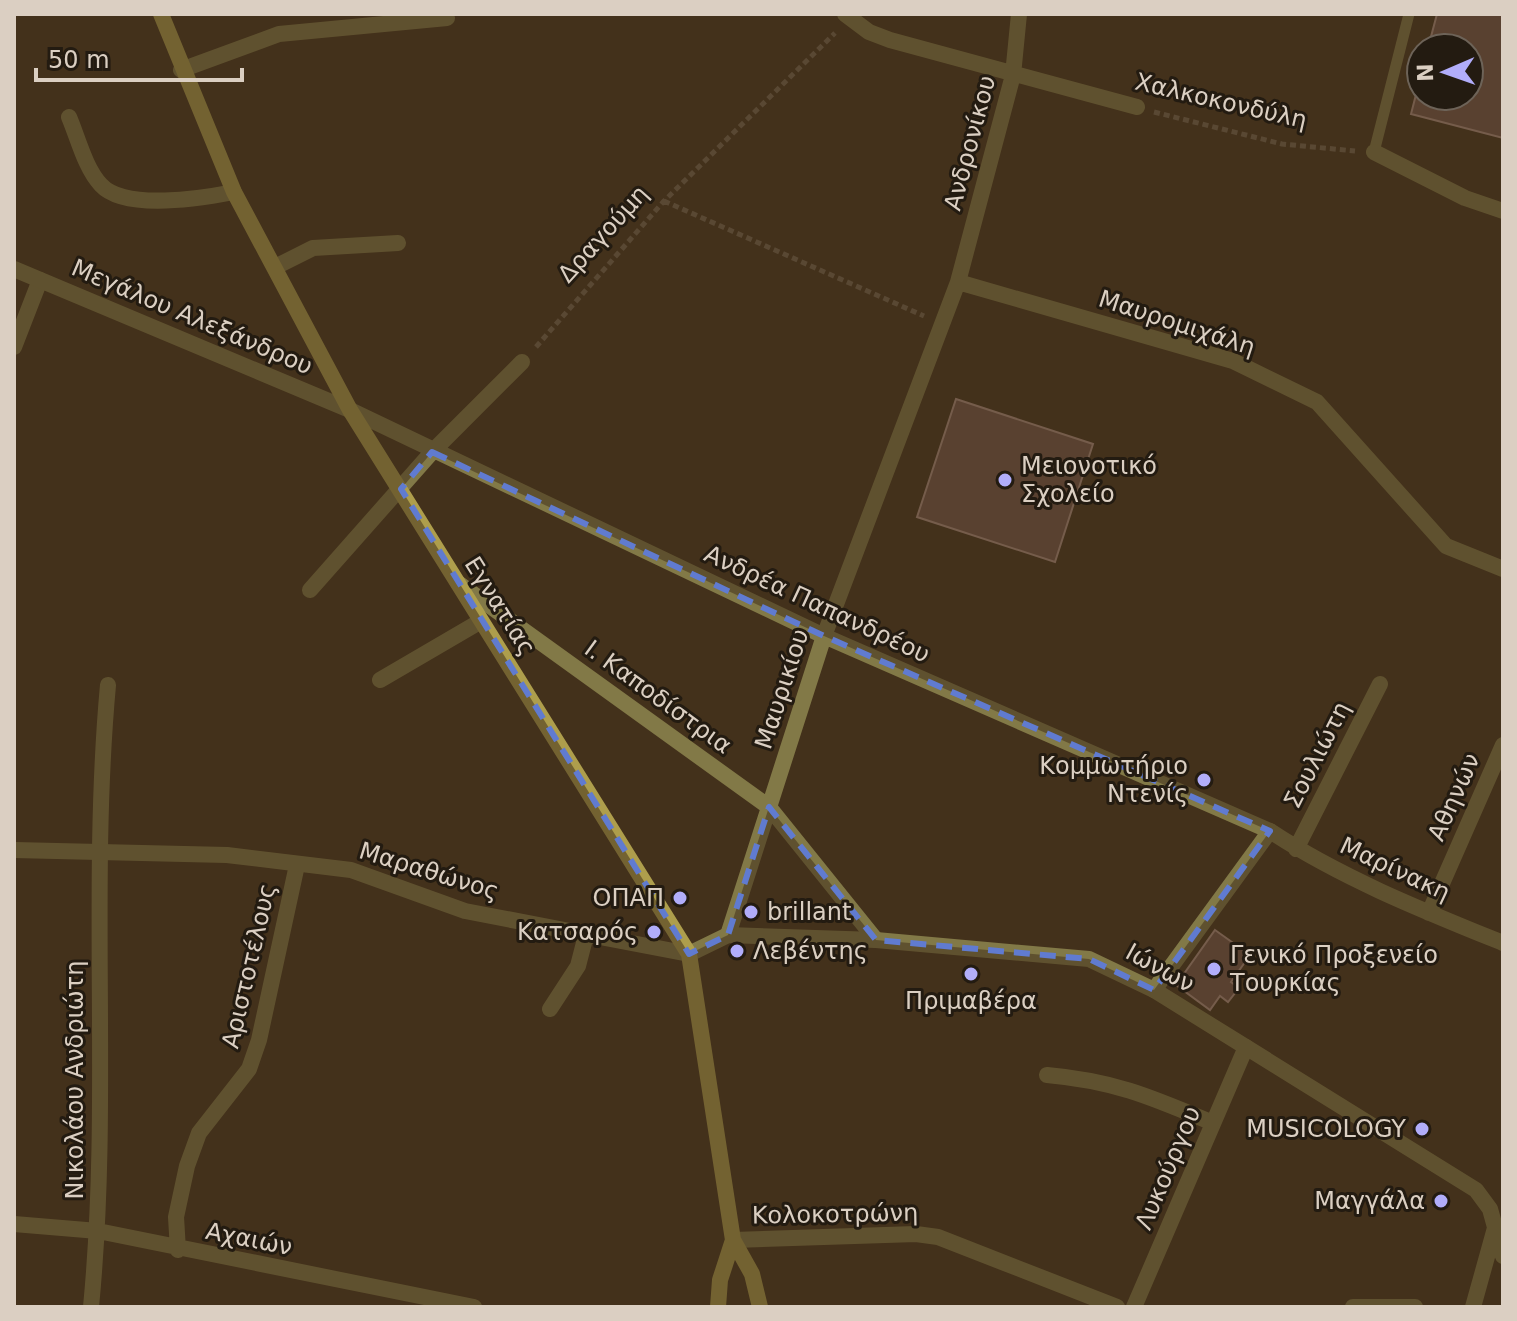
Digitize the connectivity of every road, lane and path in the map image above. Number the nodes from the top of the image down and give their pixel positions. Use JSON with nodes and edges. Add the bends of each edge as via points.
{"nodes":[{"id":1,"x":161,"y":14,"type":"edge"},
{"id":2,"x":1019,"y":14,"type":"edge"},
{"id":3,"x":1409,"y":14,"type":"edge"},
{"id":4,"x":847,"y":16,"type":"edge"},
{"id":5,"x":447,"y":18,"type":"dead end"},
{"id":6,"x":181,"y":70,"type":"junction"},
{"id":7,"x":1013,"y":75,"type":"junction"},
{"id":8,"x":1137,"y":107,"type":"joint"},
{"id":9,"x":69,"y":117,"type":"dead end"},
{"id":10,"x":1374,"y":152,"type":"junction"},
{"id":11,"x":234,"y":192,"type":"junction"},
{"id":12,"x":664,"y":201,"type":"junction"},
{"id":13,"x":1503,"y":211,"type":"edge"},
{"id":14,"x":398,"y":243,"type":"dead end"},
{"id":15,"x":277,"y":266,"type":"junction"},
{"id":16,"x":14,"y":269,"type":"edge"},
{"id":17,"x":40,"y":280,"type":"junction"},
{"id":18,"x":958,"y":282,"type":"junction"},
{"id":19,"x":943,"y":324,"type":"junction"},
{"id":20,"x":14,"y":347,"type":"edge"},
{"id":21,"x":522,"y":362,"type":"joint"},
{"id":22,"x":350,"y":410,"type":"junction"},
{"id":23,"x":432,"y":452,"type":"junction"},
{"id":24,"x":401,"y":489,"type":"junction"},
{"id":25,"x":1503,"y":569,"type":"edge"},
{"id":26,"x":458,"y":583,"type":"junction"},
{"id":27,"x":310,"y":590,"type":"dead end"},
{"id":28,"x":481,"y":621,"type":"junction"},
{"id":29,"x":824,"y":636,"type":"junction"},
{"id":30,"x":380,"y":680,"type":"dead end"},
{"id":31,"x":1380,"y":684,"type":"dead end"},
{"id":32,"x":108,"y":685,"type":"dead end"},
{"id":33,"x":1503,"y":745,"type":"edge"},
{"id":34,"x":769,"y":807,"type":"junction"},
{"id":35,"x":1270,"y":831,"type":"junction"},
{"id":36,"x":1296,"y":849,"type":"junction"},
{"id":37,"x":14,"y":850,"type":"edge"},
{"id":38,"x":100,"y":852,"type":"junction"},
{"id":39,"x":297,"y":865,"type":"junction"},
{"id":40,"x":1429,"y":913,"type":"junction"},
{"id":41,"x":586,"y":935,"type":"junction"},
{"id":42,"x":728,"y":935,"type":"junction"},
{"id":43,"x":876,"y":940,"type":"junction"},
{"id":44,"x":1503,"y":943,"type":"edge"},
{"id":45,"x":689,"y":954,"type":"junction"},
{"id":46,"x":1154,"y":990,"type":"junction"},
{"id":47,"x":550,"y":1009,"type":"dead end"},
{"id":48,"x":1246,"y":1047,"type":"junction"},
{"id":49,"x":1047,"y":1075,"type":"dead end"},
{"id":50,"x":1213,"y":1123,"type":"junction"},
{"id":51,"x":1499,"y":1221,"type":"edge"},
{"id":52,"x":14,"y":1224,"type":"edge"},
{"id":53,"x":98,"y":1231,"type":"junction"},
{"id":54,"x":733,"y":1240,"type":"junction"},
{"id":55,"x":178,"y":1250,"type":"junction"},
{"id":56,"x":1503,"y":1256,"type":"edge"},
{"id":57,"x":408,"y":1301,"type":"edge"},
{"id":58,"x":91,"y":1307,"type":"edge"},
{"id":59,"x":474,"y":1307,"type":"edge"},
{"id":60,"x":718,"y":1307,"type":"edge"},
{"id":61,"x":760,"y":1307,"type":"edge"},
{"id":62,"x":1117,"y":1307,"type":"edge"},
{"id":63,"x":1134,"y":1307,"type":"edge"},
{"id":64,"x":1353,"y":1307,"type":"edge"},
{"id":65,"x":1415,"y":1307,"type":"edge"},
{"id":66,"x":1473,"y":1307,"type":"edge"}],
"edges":[{"from":1,"to":6,"type":"main road","name":"Εγνατίας"},
{"from":2,"to":7,"type":"street","name":"Ανδρονίκου"},
{"from":3,"to":10,"type":"lane"},
{"from":4,"to":7,"type":"street","name":"Χαλκοκονδύλη","via":[[890,40]]},
{"from":4,"to":12,"type":"path","name":"Δραγούμη"},
{"from":5,"to":6,"type":"street","via":[[279,34]]},
{"from":6,"to":11,"type":"main road","name":"Εγνατίας"},
{"from":7,"to":8,"type":"street","name":"Χαλκοκονδύλη"},
{"from":7,"to":18,"type":"street","name":"Ανδρονίκου"},
{"from":8,"to":10,"type":"path","name":"Χαλκοκονδύλη","via":[[1282,144]]},
{"from":9,"to":11,"type":"street","via":[[94,174],[110,191],[189,200]]},
{"from":10,"to":13,"type":"street"},
{"from":11,"to":15,"type":"main road","name":"Εγνατίας"},
{"from":12,"to":19,"type":"path"},
{"from":12,"to":21,"type":"path","name":"Δραγούμη"},
{"from":14,"to":15,"type":"street","via":[[313,248]]},
{"from":15,"to":22,"type":"main road","name":"Εγνατίας"},
{"from":16,"to":17,"type":"street","name":"Μεγάλου Αλεξάνδρου"},
{"from":17,"to":20,"type":"street"},
{"from":17,"to":22,"type":"street","name":"Μεγάλου Αλεξάνδρου"},
{"from":18,"to":19,"type":"street","name":"Μαυρικίου"},
{"from":18,"to":25,"type":"street","name":"Μαυρομιχάλη","via":[[1233,361],[1311,399],[1327,410],[1446,546]]},
{"from":19,"to":29,"type":"street","name":"Μαυρικίου"},
{"from":21,"to":23,"type":"street"},
{"from":22,"to":23,"type":"street","name":"Ανδρέα Παπανδρέου"},
{"from":22,"to":24,"type":"main road","name":"Εγνατίας"},
{"from":23,"to":24,"type":"street"},
{"from":23,"to":29,"type":"street","name":"Ανδρέα Παπανδρέου"},
{"from":24,"to":26,"type":"main road","name":"Εγνατίας"},
{"from":24,"to":27,"type":"street"},
{"from":26,"to":28,"type":"main road","name":"Εγνατίας"},
{"from":26,"to":34,"type":"street","name":"Ι. Καποδίστρια"},
{"from":28,"to":30,"type":"street"},
{"from":28,"to":45,"type":"main road","name":"Εγνατίας"},
{"from":29,"to":34,"type":"street","name":"Μαυρικίου"},
{"from":29,"to":35,"type":"street","name":"Ανδρέα Παπανδρέου"},
{"from":31,"to":36,"type":"street","name":"Σουλιώτη"},
{"from":32,"to":38,"type":"street","name":"Νικολάου Ανδριώτη"},
{"from":33,"to":40,"type":"street","name":"Αθηνών"},
{"from":34,"to":42,"type":"street","name":"Μαυρικίου"},
{"from":34,"to":43,"type":"street","name":"Ι. Καποδίστρια"},
{"from":35,"to":36,"type":"street","name":"Μαρίνακη"},
{"from":35,"to":46,"type":"street"},
{"from":36,"to":40,"type":"street","name":"Μαρίνακη"},
{"from":37,"to":38,"type":"street","name":"Μαραθώνος"},
{"from":38,"to":39,"type":"street","name":"Μαραθώνος","via":[[227,855]]},
{"from":38,"to":53,"type":"street","name":"Νικολάου Ανδριώτη"},
{"from":39,"to":41,"type":"street","name":"Μαραθώνος","via":[[359,872],[465,911]]},
{"from":39,"to":55,"type":"street","name":"Αριστοτέλους","via":[[249,1069],[199,1133],[183,1179],[176,1217]]},
{"from":40,"to":44,"type":"street","name":"Μαρίνακη"},
{"from":41,"to":45,"type":"street","name":"Μαραθώνος"},
{"from":41,"to":47,"type":"street","via":[[578,966]]},
{"from":42,"to":43,"type":"street","name":"Ιώνων"},
{"from":42,"to":45,"type":"street"},
{"from":43,"to":46,"type":"street","name":"Ιώνων","via":[[1083,958]]},
{"from":45,"to":54,"type":"main road","name":"Εγνατίας"},
{"from":46,"to":48,"type":"street","name":"Ιώνων"},
{"from":48,"to":50,"type":"street","name":"Λυκούργου"},
{"from":48,"to":51,"type":"street","name":"Ιώνων","via":[[1476,1190]]},
{"from":49,"to":50,"type":"street","via":[[1126,1087]]},
{"from":50,"to":63,"type":"street","name":"Λυκούργου"},
{"from":51,"to":56,"type":"street","name":"Ιώνων"},
{"from":51,"to":66,"type":"street"},
{"from":52,"to":53,"type":"street","name":"Αχαιών"},
{"from":53,"to":55,"type":"street","name":"Αχαιών"},
{"from":53,"to":58,"type":"street","name":"Νικολάου Ανδριώτη"},
{"from":54,"to":60,"type":"main road"},
{"from":54,"to":61,"type":"main road","via":[[752,1274]]},
{"from":54,"to":62,"type":"street","name":"Κολοκοτρώνη","via":[[938,1237]]},
{"from":55,"to":57,"type":"street","name":"Αχαιών"},
{"from":57,"to":59,"type":"street","name":"Αχαιών"},
{"from":64,"to":65,"type":"street"}]}
